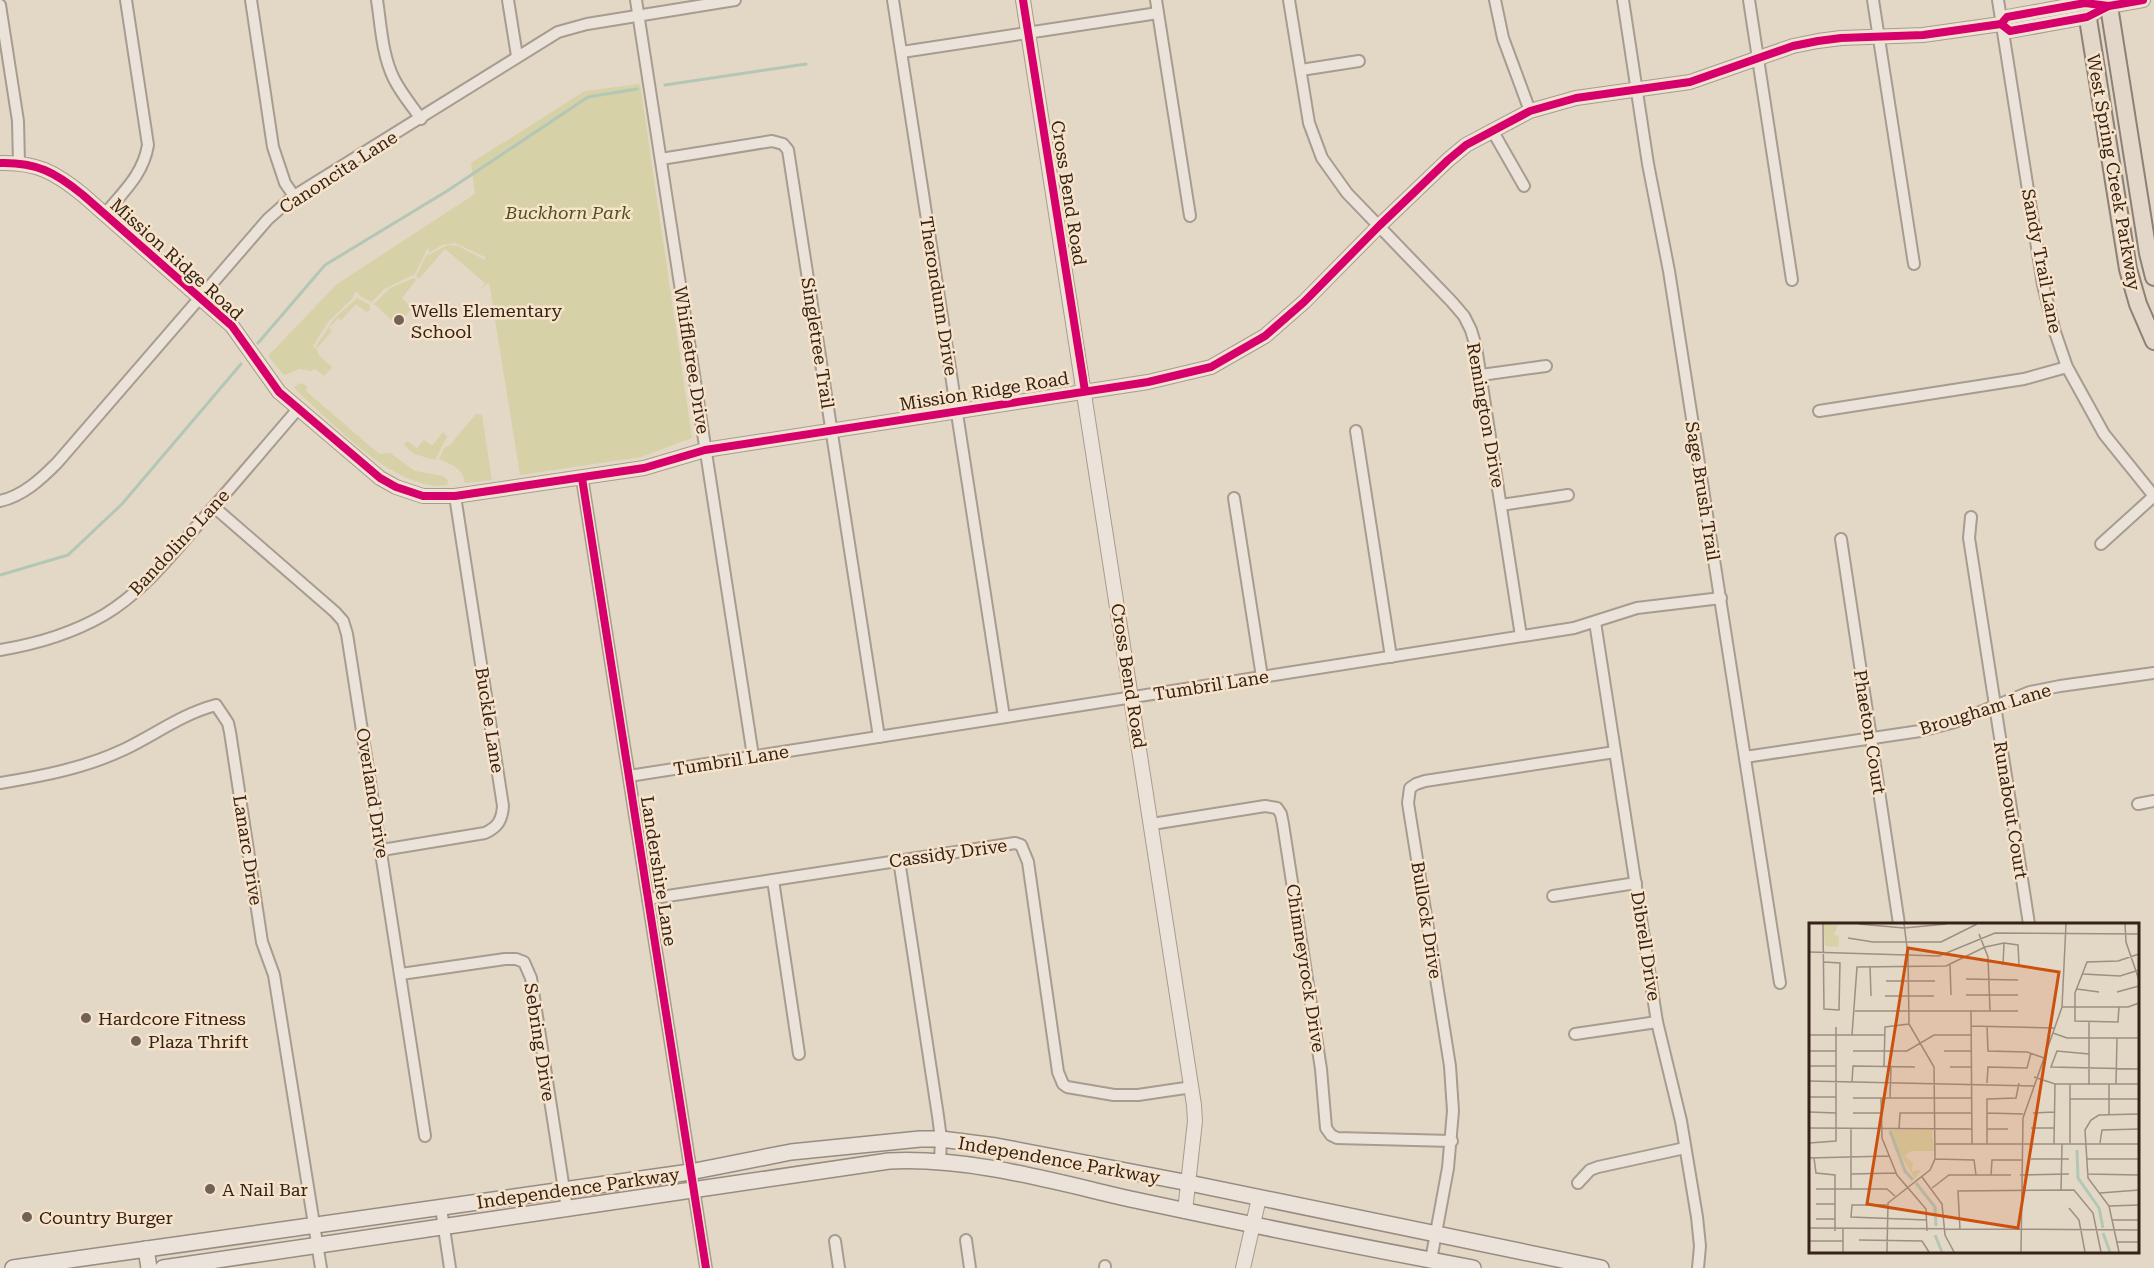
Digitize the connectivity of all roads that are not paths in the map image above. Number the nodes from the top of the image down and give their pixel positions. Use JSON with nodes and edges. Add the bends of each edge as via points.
{"nodes":[{"id":1,"x":126,"y":0,"type":"edge"},
{"id":2,"x":251,"y":0,"type":"edge"},
{"id":3,"x":377,"y":0,"type":"edge"},
{"id":4,"x":508,"y":0,"type":"edge"},
{"id":5,"x":636,"y":0,"type":"edge"},
{"id":6,"x":735,"y":0,"type":"edge"},
{"id":7,"x":893,"y":0,"type":"edge"},
{"id":8,"x":1023,"y":0,"type":"edge"},
{"id":9,"x":1156,"y":0,"type":"edge"},
{"id":10,"x":1289,"y":0,"type":"edge"},
{"id":11,"x":1495,"y":0,"type":"edge"},
{"id":12,"x":1623,"y":0,"type":"edge"},
{"id":13,"x":1749,"y":0,"type":"edge"},
{"id":14,"x":1873,"y":0,"type":"edge"},
{"id":15,"x":1998,"y":0,"type":"edge"},
{"id":16,"x":2143,"y":0,"type":"edge"},
{"id":17,"x":2108,"y":3,"type":"edge"},
{"id":18,"x":0,"y":5,"type":"edge"},
{"id":19,"x":2086,"y":6,"type":"edge"},
{"id":20,"x":1158,"y":13,"type":"junction"},
{"id":21,"x":638,"y":16,"type":"junction"},
{"id":22,"x":2001,"y":24,"type":"junction"},
{"id":23,"x":1028,"y":33,"type":"junction"},
{"id":24,"x":1879,"y":37,"type":"junction"},
{"id":25,"x":902,"y":52,"type":"junction"},
{"id":26,"x":517,"y":56,"type":"junction"},
{"id":27,"x":1758,"y":58,"type":"junction"},
{"id":28,"x":1359,"y":61,"type":"dead end"},
{"id":29,"x":1301,"y":70,"type":"junction"},
{"id":30,"x":1636,"y":90,"type":"junction"},
{"id":31,"x":1530,"y":111,"type":"junction"},
{"id":32,"x":421,"y":119,"type":"junction"},
{"id":33,"x":1492,"y":130,"type":"junction"},
{"id":34,"x":661,"y":159,"type":"junction"},
{"id":35,"x":19,"y":163,"type":"junction"},
{"id":36,"x":0,"y":164,"type":"edge"},
{"id":37,"x":1524,"y":186,"type":"dead end"},
{"id":38,"x":294,"y":196,"type":"junction"},
{"id":39,"x":105,"y":214,"type":"junction"},
{"id":40,"x":1190,"y":216,"type":"dead end"},
{"id":41,"x":1380,"y":225,"type":"junction"},
{"id":42,"x":1914,"y":264,"type":"dead end"},
{"id":43,"x":2154,"y":277,"type":"edge"},
{"id":44,"x":1792,"y":280,"type":"dead end"},
{"id":45,"x":201,"y":297,"type":"junction"},
{"id":46,"x":2154,"y":341,"type":"edge"},
{"id":47,"x":1546,"y":366,"type":"dead end"},
{"id":48,"x":2067,"y":367,"type":"junction"},
{"id":49,"x":1481,"y":375,"type":"junction"},
{"id":50,"x":1085,"y":391,"type":"junction"},
{"id":51,"x":298,"y":409,"type":"junction"},
{"id":52,"x":957,"y":411,"type":"junction"},
{"id":53,"x":1819,"y":411,"type":"dead end"},
{"id":54,"x":832,"y":430,"type":"junction"},
{"id":55,"x":1356,"y":431,"type":"dead end"},
{"id":56,"x":705,"y":450,"type":"junction"},
{"id":57,"x":582,"y":478,"type":"junction"},
{"id":58,"x":1568,"y":495,"type":"dead end"},
{"id":59,"x":455,"y":496,"type":"junction"},
{"id":60,"x":2154,"y":496,"type":"edge"},
{"id":61,"x":1234,"y":498,"type":"dead end"},
{"id":62,"x":0,"y":501,"type":"edge"},
{"id":63,"x":1501,"y":505,"type":"junction"},
{"id":64,"x":214,"y":507,"type":"junction"},
{"id":65,"x":1971,"y":517,"type":"dead end"},
{"id":66,"x":1841,"y":539,"type":"dead end"},
{"id":67,"x":2101,"y":544,"type":"dead end"},
{"id":68,"x":1720,"y":598,"type":"junction"},
{"id":69,"x":1595,"y":622,"type":"junction"},
{"id":70,"x":1521,"y":636,"type":"junction"},
{"id":71,"x":0,"y":650,"type":"edge"},
{"id":72,"x":1391,"y":657,"type":"junction"},
{"id":73,"x":2154,"y":673,"type":"edge"},
{"id":74,"x":1262,"y":677,"type":"junction"},
{"id":75,"x":1132,"y":698,"type":"junction"},
{"id":76,"x":1994,"y":705,"type":"junction"},
{"id":77,"x":1004,"y":717,"type":"junction"},
{"id":78,"x":879,"y":737,"type":"junction"},
{"id":79,"x":1871,"y":739,"type":"junction"},
{"id":80,"x":1615,"y":752,"type":"junction"},
{"id":81,"x":753,"y":756,"type":"junction"},
{"id":82,"x":1745,"y":757,"type":"junction"},
{"id":83,"x":629,"y":776,"type":"junction"},
{"id":84,"x":0,"y":783,"type":"edge"},
{"id":85,"x":2154,"y":801,"type":"edge"},
{"id":86,"x":2138,"y":804,"type":"dead end"},
{"id":87,"x":1152,"y":824,"type":"junction"},
{"id":88,"x":382,"y":850,"type":"junction"},
{"id":89,"x":899,"y":860,"type":"junction"},
{"id":90,"x":773,"y":880,"type":"junction"},
{"id":91,"x":1636,"y":883,"type":"junction"},
{"id":92,"x":1552,"y":896,"type":"dead end"},
{"id":93,"x":648,"y":900,"type":"junction"},
{"id":94,"x":1899,"y":923,"type":"edge"},
{"id":95,"x":2029,"y":923,"type":"edge"},
{"id":96,"x":401,"y":975,"type":"junction"},
{"id":97,"x":1780,"y":984,"type":"dead end"},
{"id":98,"x":1657,"y":1022,"type":"junction"},
{"id":99,"x":1575,"y":1034,"type":"dead end"},
{"id":100,"x":799,"y":1054,"type":"dead end"},
{"id":101,"x":1191,"y":1088,"type":"junction"},
{"id":102,"x":425,"y":1136,"type":"dead end"},
{"id":103,"x":941,"y":1139,"type":"junction"},
{"id":104,"x":1452,"y":1141,"type":"junction"},
{"id":105,"x":1685,"y":1148,"type":"junction"},
{"id":106,"x":940,"y":1161,"type":"junction"},
{"id":107,"x":690,"y":1172,"type":"junction"},
{"id":108,"x":1578,"y":1183,"type":"dead end"},
{"id":109,"x":1189,"y":1184,"type":"junction"},
{"id":110,"x":564,"y":1190,"type":"junction"},
{"id":111,"x":695,"y":1190,"type":"junction"},
{"id":112,"x":1258,"y":1198,"type":"junction"},
{"id":113,"x":441,"y":1208,"type":"junction"},
{"id":114,"x":567,"y":1209,"type":"junction"},
{"id":115,"x":1185,"y":1211,"type":"junction"},
{"id":116,"x":1253,"y":1224,"type":"junction"},
{"id":117,"x":314,"y":1226,"type":"junction"},
{"id":118,"x":444,"y":1227,"type":"junction"},
{"id":119,"x":1437,"y":1234,"type":"junction"},
{"id":120,"x":966,"y":1240,"type":"dead end"},
{"id":121,"x":835,"y":1241,"type":"dead end"},
{"id":122,"x":318,"y":1244,"type":"junction"},
{"id":123,"x":146,"y":1249,"type":"junction"},
{"id":124,"x":1431,"y":1260,"type":"junction"},
{"id":125,"x":13,"y":1268,"type":"edge"},
{"id":126,"x":148,"y":1268,"type":"edge"},
{"id":127,"x":163,"y":1268,"type":"edge"},
{"id":128,"x":321,"y":1268,"type":"edge"},
{"id":129,"x":450,"y":1268,"type":"edge"},
{"id":130,"x":706,"y":1268,"type":"edge"},
{"id":131,"x":839,"y":1268,"type":"edge"},
{"id":132,"x":970,"y":1268,"type":"edge"},
{"id":133,"x":1242,"y":1268,"type":"edge"},
{"id":134,"x":1473,"y":1268,"type":"edge"},
{"id":135,"x":1601,"y":1268,"type":"edge"},
{"id":136,"x":1698,"y":1268,"type":"edge"}],
"edges":[{"from":1,"to":39,"type":"street","via":[[148,145],[139,173]]},
{"from":2,"to":38,"type":"street","via":[[273,147],[285,183]]},
{"from":3,"to":32,"type":"street","via":[[389,66]]},
{"from":4,"to":26,"type":"street"},
{"from":5,"to":21,"type":"street","name":"Whiffletree Drive"},
{"from":6,"to":21,"type":"street","name":"Canoncita Lane"},
{"from":7,"to":25,"type":"street","name":"Therondunn Drive"},
{"from":8,"to":23,"type":"street","name":"Cross Bend Road"},
{"from":9,"to":20,"type":"street"},
{"from":10,"to":29,"type":"street","name":"Remington Drive"},
{"from":11,"to":31,"type":"street","via":[[1503,38]]},
{"from":12,"to":30,"type":"street","name":"Sage Brush Trail"},
{"from":13,"to":27,"type":"street"},
{"from":14,"to":24,"type":"street"},
{"from":15,"to":22,"type":"street","name":"Sandy Trail Lane"},
{"from":16,"to":17,"type":"street","name":"Mission Ridge Road"},
{"from":17,"to":19,"type":"street","name":"Mission Ridge Road"},
{"from":17,"to":43,"type":"main road","name":"West Spring Creek Parkway"},
{"from":18,"to":35,"type":"street","via":[[18,121]]},
{"from":19,"to":22,"type":"street","name":"Mission Ridge Road","via":[[2010,31]]},
{"from":19,"to":46,"type":"main road","name":"West Spring Creek Parkway","via":[[2128,269]]},
{"from":20,"to":23,"type":"street"},
{"from":20,"to":40,"type":"street"},
{"from":21,"to":26,"type":"street","name":"Canoncita Lane","via":[[558,32]]},
{"from":21,"to":34,"type":"street","name":"Whiffletree Drive"},
{"from":22,"to":24,"type":"street","name":"Mission Ridge Road"},
{"from":22,"to":48,"type":"street","name":"Sandy Trail Lane","via":[[2043,285]]},
{"from":23,"to":25,"type":"street"},
{"from":23,"to":50,"type":"street","name":"Cross Bend Road"},
{"from":24,"to":27,"type":"street","name":"Mission Ridge Road","via":[[1818,40]]},
{"from":24,"to":42,"type":"street"},
{"from":25,"to":52,"type":"street","name":"Therondunn Drive"},
{"from":26,"to":32,"type":"street","name":"Canoncita Lane"},
{"from":27,"to":30,"type":"street","name":"Mission Ridge Road","via":[[1690,82]]},
{"from":27,"to":44,"type":"street"},
{"from":28,"to":29,"type":"street"},
{"from":29,"to":41,"type":"street","name":"Remington Drive","via":[[1309,123],[1322,158],[1347,193]]},
{"from":30,"to":31,"type":"street","name":"Mission Ridge Road","via":[[1576,98]]},
{"from":30,"to":68,"type":"street","name":"Sage Brush Trail","via":[[1669,271]]},
{"from":31,"to":33,"type":"street","name":"Mission Ridge Road"},
{"from":32,"to":38,"type":"street","name":"Canoncita Lane"},
{"from":33,"to":37,"type":"street"},
{"from":33,"to":41,"type":"street","name":"Mission Ridge Road","via":[[1448,160]]},
{"from":34,"to":54,"type":"street","name":"Singletree Trail","via":[[772,141],[788,150]]},
{"from":34,"to":56,"type":"street","name":"Whiffletree Drive"},
{"from":35,"to":36,"type":"street","name":"Mission Ridge Road"},
{"from":35,"to":39,"type":"street","name":"Mission Ridge Road","via":[[35,165],[60,177]]},
{"from":38,"to":45,"type":"street","name":"Canoncita Lane","via":[[268,219]]},
{"from":39,"to":45,"type":"street","name":"Mission Ridge Road"},
{"from":41,"to":49,"type":"street","name":"Remington Drive","via":[[1464,316],[1472,330]]},
{"from":41,"to":50,"type":"street","name":"Mission Ridge Road","via":[[1286,319],[1230,357],[1211,367],[1167,379]]},
{"from":45,"to":51,"type":"street","name":"Mission Ridge Road","via":[[232,326],[279,392]]},
{"from":45,"to":62,"type":"street","name":"Canoncita Lane","via":[[57,463],[35,484]]},
{"from":47,"to":49,"type":"street"},
{"from":48,"to":53,"type":"street","via":[[2024,379]]},
{"from":48,"to":60,"type":"street","name":"Sandy Trail Lane","via":[[2104,434]]},
{"from":49,"to":63,"type":"street","name":"Remington Drive"},
{"from":50,"to":52,"type":"street","name":"Mission Ridge Road"},
{"from":50,"to":75,"type":"street","name":"Cross Bend Road"},
{"from":51,"to":59,"type":"street","name":"Mission Ridge Road","via":[[366,467],[396,487],[423,496]]},
{"from":51,"to":64,"type":"street","name":"Bandolino Lane"},
{"from":52,"to":54,"type":"street","name":"Mission Ridge Road"},
{"from":52,"to":77,"type":"street","name":"Therondunn Drive"},
{"from":54,"to":56,"type":"street","name":"Mission Ridge Road"},
{"from":54,"to":78,"type":"street","name":"Singletree Trail"},
{"from":55,"to":72,"type":"street"},
{"from":56,"to":57,"type":"street","name":"Mission Ridge Road","via":[[644,468]]},
{"from":56,"to":81,"type":"street","name":"Whiffletree Drive"},
{"from":57,"to":59,"type":"street","name":"Mission Ridge Road"},
{"from":57,"to":83,"type":"street","name":"Landershire Lane"},
{"from":58,"to":63,"type":"street"},
{"from":59,"to":88,"type":"street","name":"Buckle Lane","via":[[502,817],[499,824],[485,833]]},
{"from":60,"to":67,"type":"street"},
{"from":61,"to":74,"type":"street"},
{"from":63,"to":70,"type":"street","name":"Remington Drive"},
{"from":64,"to":71,"type":"street","name":"Bandolino Lane","via":[[155,574],[104,615],[44,641]]},
{"from":64,"to":88,"type":"street","name":"Overland Drive","via":[[343,621]]},
{"from":65,"to":76,"type":"street","name":"Runabout Court","via":[[1969,537]]},
{"from":66,"to":79,"type":"street","name":"Phaeton Court"},
{"from":68,"to":69,"type":"street","name":"Tumbril Lane","via":[[1637,608]]},
{"from":68,"to":82,"type":"street","name":"Sage Brush Trail"},
{"from":69,"to":70,"type":"street","name":"Tumbril Lane"},
{"from":69,"to":80,"type":"street","name":"Dibrell Drive"},
{"from":70,"to":72,"type":"street","name":"Tumbril Lane"},
{"from":72,"to":74,"type":"street","name":"Tumbril Lane"},
{"from":73,"to":76,"type":"street","name":"Brougham Lane","via":[[2060,686]]},
{"from":74,"to":75,"type":"street","name":"Tumbril Lane"},
{"from":75,"to":77,"type":"street","name":"Tumbril Lane"},
{"from":75,"to":87,"type":"street","name":"Cross Bend Road"},
{"from":76,"to":79,"type":"street","name":"Brougham Lane","via":[[1934,728]]},
{"from":76,"to":95,"type":"street","name":"Runabout Court"},
{"from":77,"to":78,"type":"street","name":"Tumbril Lane"},
{"from":78,"to":81,"type":"street","name":"Tumbril Lane"},
{"from":79,"to":82,"type":"street","name":"Brougham Lane"},
{"from":79,"to":94,"type":"street","name":"Phaeton Court"},
{"from":80,"to":91,"type":"street","name":"Dibrell Drive"},
{"from":80,"to":104,"type":"street","name":"Bullock Drive","via":[[1425,781],[1410,788],[1408,803],[1449,1066]]},
{"from":81,"to":83,"type":"street","name":"Tumbril Lane"},
{"from":82,"to":97,"type":"street","name":"Sage Brush Trail"},
{"from":83,"to":93,"type":"street","name":"Landershire Lane"},
{"from":84,"to":117,"type":"street","name":"Lanarc Drive","via":[[99,760],[187,714],[216,705],[230,732],[262,942],[274,975]]},
{"from":85,"to":86,"type":"street"},
{"from":87,"to":101,"type":"street","name":"Cross Bend Road"},
{"from":87,"to":104,"type":"street","name":"Chimneyrock Drive","via":[[1265,806],[1277,808],[1283,824],[1312,1005],[1326,1128],[1337,1138]]},
{"from":88,"to":96,"type":"street","name":"Overland Drive"},
{"from":89,"to":90,"type":"street","name":"Cassidy Drive"},
{"from":89,"to":101,"type":"street","name":"Cassidy Drive","via":[[1010,843],[1021,845],[1028,862],[1063,1083],[1072,1089],[1128,1096]]},
{"from":89,"to":103,"type":"street"},
{"from":90,"to":93,"type":"street","name":"Cassidy Drive"},
{"from":90,"to":100,"type":"street"},
{"from":91,"to":92,"type":"street"},
{"from":91,"to":98,"type":"street","name":"Dibrell Drive"},
{"from":93,"to":107,"type":"street","name":"Landershire Lane"},
{"from":96,"to":102,"type":"street","name":"Overland Drive"},
{"from":96,"to":110,"type":"street","name":"Sebring Drive","via":[[505,959],[524,962],[531,978]]},
{"from":98,"to":99,"type":"street"},
{"from":98,"to":105,"type":"street","name":"Dibrell Drive"},
{"from":101,"to":109,"type":"street","name":"Cross Bend Road","via":[[1195,1121]]},
{"from":103,"to":106,"type":"street"},
{"from":103,"to":107,"type":"main road","name":"Independence Parkway","via":[[791,1152]]},
{"from":103,"to":109,"type":"main road","name":"Independence Parkway"},
{"from":104,"to":119,"type":"street","name":"Bullock Drive"},
{"from":105,"to":108,"type":"street","via":[[1598,1167]]},
{"from":105,"to":136,"type":"street","name":"Dibrell Drive","via":[[1700,1246]]},
{"from":106,"to":111,"type":"main road","name":"Independence Parkway","via":[[889,1161]]},
{"from":106,"to":115,"type":"main road","name":"Independence Parkway","via":[[982,1166]]},
{"from":107,"to":110,"type":"main road","name":"Independence Parkway"},
{"from":107,"to":111,"type":"street","name":"Landershire Lane"},
{"from":109,"to":112,"type":"main road","name":"Independence Parkway"},
{"from":109,"to":115,"type":"street","name":"Cross Bend Road"},
{"from":110,"to":113,"type":"main road","name":"Independence Parkway"},
{"from":110,"to":114,"type":"street","name":"Sebring Drive"},
{"from":111,"to":114,"type":"main road","name":"Independence Parkway"},
{"from":111,"to":130,"type":"street","name":"Landershire Lane"},
{"from":112,"to":116,"type":"street"},
{"from":112,"to":119,"type":"main road","name":"Independence Parkway"},
{"from":113,"to":117,"type":"main road","name":"Independence Parkway"},
{"from":113,"to":118,"type":"street"},
{"from":114,"to":118,"type":"main road","name":"Independence Parkway"},
{"from":115,"to":116,"type":"main road","name":"Independence Parkway"},
{"from":116,"to":124,"type":"main road","name":"Independence Parkway"},
{"from":116,"to":133,"type":"street"},
{"from":117,"to":122,"type":"street"},
{"from":117,"to":123,"type":"main road","name":"Independence Parkway"},
{"from":118,"to":122,"type":"main road","name":"Independence Parkway"},
{"from":118,"to":129,"type":"street"},
{"from":119,"to":124,"type":"street","name":"Bullock Drive"},
{"from":119,"to":135,"type":"main road","name":"Independence Parkway"},
{"from":120,"to":132,"type":"street"},
{"from":121,"to":131,"type":"street"},
{"from":122,"to":127,"type":"main road","name":"Independence Parkway"},
{"from":122,"to":128,"type":"street"},
{"from":123,"to":125,"type":"main road","name":"Independence Parkway"},
{"from":123,"to":126,"type":"main road"},
{"from":124,"to":134,"type":"main road","name":"Independence Parkway"}]}
